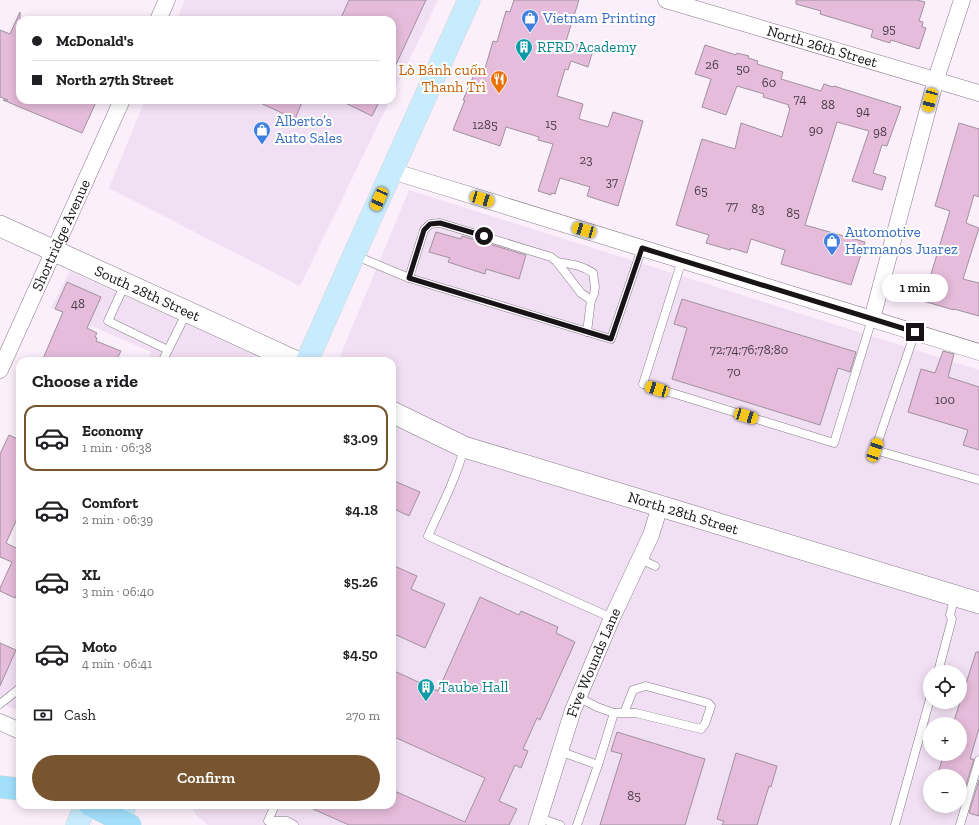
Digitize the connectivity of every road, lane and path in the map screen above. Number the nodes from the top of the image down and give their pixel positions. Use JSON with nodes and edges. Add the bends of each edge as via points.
{"nodes":[{"id":1,"x":167,"y":0,"type":"edge"},
{"id":2,"x":469,"y":0,"type":"edge"},
{"id":3,"x":666,"y":0,"type":"edge"},
{"id":4,"x":962,"y":0,"type":"edge"},
{"id":5,"x":160,"y":16,"type":"edge"},
{"id":6,"x":936,"y":79,"type":"junction"},
{"id":7,"x":979,"y":93,"type":"edge"},
{"id":8,"x":120,"y":104,"type":"edge"},
{"id":9,"x":392,"y":171,"type":"junction"},
{"id":10,"x":0,"y":226,"type":"edge"},
{"id":11,"x":642,"y":248,"type":"junction"},
{"id":12,"x":54,"y":250,"type":"junction"},
{"id":13,"x":354,"y":254,"type":"junction"},
{"id":14,"x":682,"y":260,"type":"junction"},
{"id":15,"x":557,"y":262,"type":"junction"},
{"id":16,"x":409,"y":278,"type":"junction"},
{"id":17,"x":125,"y":282,"type":"junction"},
{"id":18,"x":591,"y":300,"type":"junction"},
{"id":19,"x":188,"y":311,"type":"junction"},
{"id":20,"x":872,"y":319,"type":"junction"},
{"id":21,"x":587,"y":332,"type":"junction"},
{"id":22,"x":915,"y":332,"type":"junction"},
{"id":23,"x":168,"y":350,"type":"junction"},
{"id":24,"x":979,"y":352,"type":"edge"},
{"id":25,"x":164,"y":357,"type":"edge"},
{"id":26,"x":286,"y":357,"type":"edge"},
{"id":27,"x":309,"y":357,"type":"edge"},
{"id":28,"x":0,"y":370,"type":"edge"},
{"id":29,"x":396,"y":414,"type":"edge"},
{"id":30,"x":464,"y":447,"type":"junction"},
{"id":31,"x":979,"y":480,"type":"edge"},
{"id":32,"x":660,"y":506,"type":"junction"},
{"id":33,"x":640,"y":558,"type":"junction"},
{"id":34,"x":655,"y":566,"type":"dead end"},
{"id":35,"x":956,"y":596,"type":"junction"},
{"id":36,"x":979,"y":604,"type":"edge"},
{"id":37,"x":612,"y":618,"type":"junction"},
{"id":38,"x":940,"y":665,"type":"edge"},
{"id":39,"x":16,"y":691,"type":"edge"},
{"id":40,"x":578,"y":697,"type":"junction"},
{"id":41,"x":0,"y":704,"type":"edge"},
{"id":42,"x":927,"y":709,"type":"edge"},
{"id":43,"x":614,"y":713,"type":"junction"},
{"id":44,"x":624,"y":713,"type":"junction"},
{"id":45,"x":0,"y":722,"type":"edge"},
{"id":46,"x":16,"y":729,"type":"edge"},
{"id":47,"x":559,"y":751,"type":"junction"},
{"id":48,"x":979,"y":760,"type":"edge"},
{"id":49,"x":598,"y":765,"type":"junction"},
{"id":50,"x":0,"y":787,"type":"edge"},
{"id":51,"x":16,"y":789,"type":"edge"},
{"id":52,"x":84,"y":809,"type":"edge"},
{"id":53,"x":99,"y":809,"type":"edge"},
{"id":54,"x":273,"y":809,"type":"edge"},
{"id":55,"x":123,"y":819,"type":"edge"},
{"id":56,"x":538,"y":821,"type":"edge"},
{"id":57,"x":77,"y":825,"type":"edge"},
{"id":58,"x":294,"y":825,"type":"edge"},
{"id":59,"x":560,"y":825,"type":"edge"},
{"id":60,"x":576,"y":825,"type":"edge"},
{"id":61,"x":895,"y":825,"type":"edge"},
{"id":62,"x":960,"y":825,"type":"edge"}],
"edges":[{"from":1,"to":5,"type":"street"},
{"from":2,"to":9,"type":"main road"},
{"from":3,"to":6,"type":"street","name":"North 26th Street"},
{"from":4,"to":6,"type":"street"},
{"from":6,"to":7,"type":"street","name":"North 26th Street"},
{"from":6,"to":20,"type":"street"},
{"from":8,"to":12,"type":"street","name":"Shortridge Avenue"},
{"from":9,"to":11,"type":"street"},
{"from":9,"to":13,"type":"main road"},
{"from":10,"to":12,"type":"street","name":"South 28th Street"},
{"from":11,"to":14,"type":"street"},
{"from":11,"to":21,"type":"lane","via":[[611,339]]},
{"from":12,"to":17,"type":"street","name":"South 28th Street"},
{"from":12,"to":28,"type":"street","name":"Shortridge Avenue"},
{"from":13,"to":16,"type":"lane"},
{"from":13,"to":27,"type":"main road"},
{"from":14,"to":20,"type":"street"},
{"from":14,"to":20,"type":"lane","via":[[643,384],[834,443]]},
{"from":15,"to":16,"type":"lane","via":[[551,257],[435,223],[424,230]]},
{"from":15,"to":18,"type":"lane","via":[[581,293]]},
{"from":15,"to":18,"type":"lane","via":[[578,265],[593,273],[595,288]]},
{"from":16,"to":21,"type":"lane"},
{"from":17,"to":19,"type":"street","name":"South 28th Street"},
{"from":17,"to":23,"type":"lane","via":[[108,321]]},
{"from":18,"to":21,"type":"lane"},
{"from":19,"to":23,"type":"lane"},
{"from":19,"to":26,"type":"street","name":"South 28th Street"},
{"from":20,"to":22,"type":"street"},
{"from":22,"to":24,"type":"street"},
{"from":22,"to":31,"type":"lane","via":[[875,450]]},
{"from":23,"to":25,"type":"lane"},
{"from":29,"to":30,"type":"street","name":"North 28th Street"},
{"from":30,"to":32,"type":"street","name":"North 28th Street"},
{"from":30,"to":37,"type":"lane","via":[[449,490],[428,536]]},
{"from":32,"to":33,"type":"street","name":"Five Wounds Lane","via":[[654,528]]},
{"from":32,"to":35,"type":"street","name":"North 28th Street"},
{"from":33,"to":34,"type":"lane"},
{"from":33,"to":37,"type":"street","name":"Five Wounds Lane"},
{"from":35,"to":36,"type":"street","name":"North 28th Street"},
{"from":35,"to":38,"type":"lane"},
{"from":37,"to":40,"type":"street","name":"Five Wounds Lane"},
{"from":39,"to":41,"type":"lane"},
{"from":40,"to":43,"type":"lane"},
{"from":40,"to":47,"type":"street","name":"Five Wounds Lane"},
{"from":42,"to":61,"type":"lane"},
{"from":43,"to":44,"type":"lane"},
{"from":43,"to":49,"type":"lane"},
{"from":44,"to":44,"type":"lane","via":[[636,713],[701,729],[712,706],[646,686],[633,690]]},
{"from":45,"to":46,"type":"street"},
{"from":47,"to":49,"type":"lane"},
{"from":47,"to":56,"type":"street","name":"Five Wounds Lane"},
{"from":48,"to":62,"type":"lane"},
{"from":49,"to":60,"type":"lane"},
{"from":50,"to":51,"type":"highway"},
{"from":52,"to":57,"type":"main road"},
{"from":53,"to":55,"type":"highway"},
{"from":54,"to":58,"type":"lane","via":[[268,821],[287,821]]},
{"from":56,"to":59,"type":"lane"}]}
